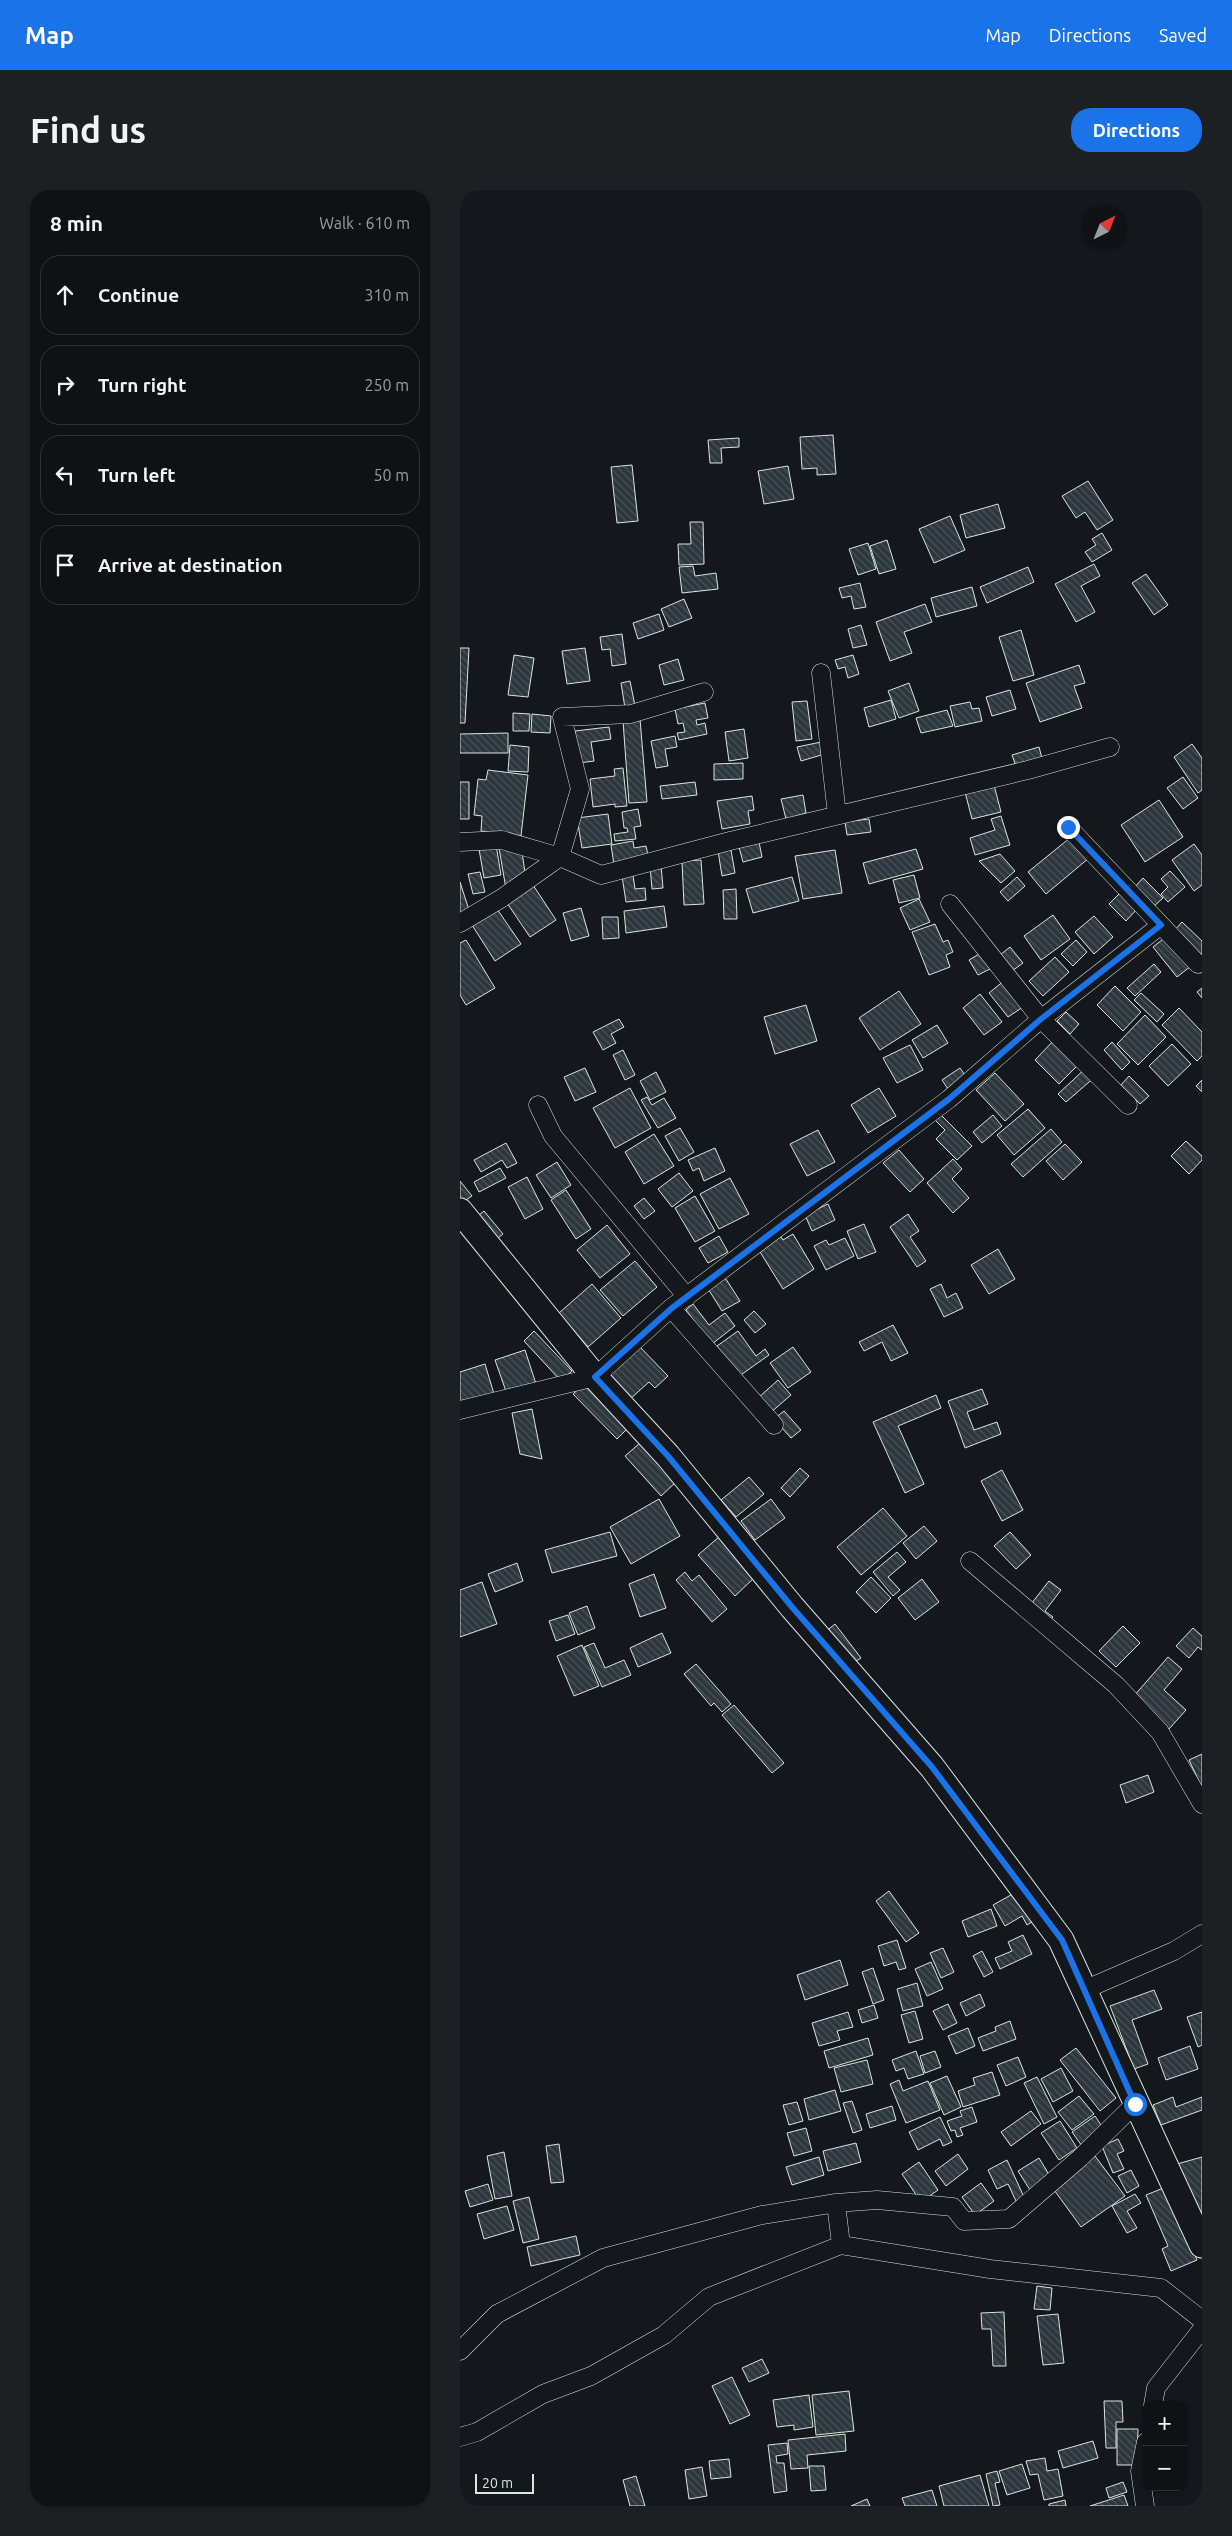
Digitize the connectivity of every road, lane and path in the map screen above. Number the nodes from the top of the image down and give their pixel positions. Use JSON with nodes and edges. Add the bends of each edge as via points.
{"nodes":[{"id":1,"x":821,"y":674,"type":"dead end"},
{"id":2,"x":704,"y":692,"type":"dead end"},
{"id":3,"x":1110,"y":747,"type":"dead end"},
{"id":4,"x":837,"y":815,"type":"junction"},
{"id":5,"x":1068,"y":827,"type":"dead end"},
{"id":6,"x":460,"y":842,"type":"edge"},
{"id":7,"x":560,"y":857,"type":"junction"},
{"id":8,"x":950,"y":904,"type":"dead end"},
{"id":9,"x":460,"y":923,"type":"edge"},
{"id":10,"x":1161,"y":925,"type":"junction"},
{"id":11,"x":1198,"y":964,"type":"dead end"},
{"id":12,"x":1041,"y":1019,"type":"junction"},
{"id":13,"x":538,"y":1105,"type":"dead end"},
{"id":14,"x":1128,"y":1105,"type":"dead end"},
{"id":15,"x":460,"y":1211,"type":"edge"},
{"id":16,"x":687,"y":1297,"type":"junction"},
{"id":17,"x":672,"y":1308,"type":"junction"},
{"id":18,"x":595,"y":1377,"type":"junction"},
{"id":19,"x":460,"y":1410,"type":"edge"},
{"id":20,"x":774,"y":1425,"type":"dead end"},
{"id":21,"x":970,"y":1561,"type":"dead end"},
{"id":22,"x":1202,"y":1806,"type":"edge"},
{"id":23,"x":1202,"y":1934,"type":"edge"},
{"id":24,"x":1084,"y":1990,"type":"junction"},
{"id":25,"x":1135,"y":2104,"type":"junction"},
{"id":26,"x":836,"y":2203,"type":"junction"},
{"id":27,"x":841,"y":2245,"type":"junction"},
{"id":28,"x":1202,"y":2245,"type":"edge"},
{"id":29,"x":1202,"y":2320,"type":"edge"},
{"id":30,"x":1202,"y":2329,"type":"edge"},
{"id":31,"x":460,"y":2351,"type":"edge"},
{"id":32,"x":1154,"y":2401,"type":"edge"},
{"id":33,"x":460,"y":2437,"type":"edge"},
{"id":34,"x":1145,"y":2446,"type":"edge"},
{"id":35,"x":1145,"y":2506,"type":"edge"}],
"edges":[{"from":1,"to":4,"type":"street"},
{"from":2,"to":7,"type":"street","via":[[631,714],[562,717],[580,789]]},
{"from":3,"to":4,"type":"street"},
{"from":4,"to":7,"type":"street","via":[[601,875]]},
{"from":5,"to":10,"type":"street"},
{"from":6,"to":7,"type":"street","via":[[502,840]]},
{"from":7,"to":9,"type":"street"},
{"from":8,"to":12,"type":"street"},
{"from":10,"to":11,"type":"street"},
{"from":10,"to":12,"type":"street"},
{"from":12,"to":14,"type":"street"},
{"from":12,"to":16,"type":"street","via":[[949,1099]]},
{"from":13,"to":16,"type":"street","via":[[553,1136]]},
{"from":15,"to":18,"type":"street"},
{"from":16,"to":17,"type":"street"},
{"from":17,"to":18,"type":"street"},
{"from":17,"to":20,"type":"street"},
{"from":18,"to":19,"type":"street"},
{"from":18,"to":24,"type":"street","via":[[668,1456],[792,1607],[932,1767],[1062,1940]]},
{"from":21,"to":22,"type":"street","via":[[1116,1685],[1160,1732]]},
{"from":23,"to":24,"type":"street","via":[[1174,1951]]},
{"from":24,"to":25,"type":"street"},
{"from":25,"to":26,"type":"street","via":[[1080,2158],[1009,2219],[964,2221],[953,2207],[877,2200]]},
{"from":25,"to":28,"type":"street"},
{"from":26,"to":27,"type":"street"},
{"from":26,"to":31,"type":"street","via":[[762,2214],[603,2258],[497,2314]]},
{"from":27,"to":29,"type":"street","via":[[990,2269],[1160,2288]]},
{"from":27,"to":33,"type":"street","via":[[709,2297],[664,2335],[591,2376],[543,2394],[477,2432]]},
{"from":30,"to":32,"type":"street","via":[[1156,2388]]},
{"from":34,"to":35,"type":"street","via":[[1140,2471]]}]}
